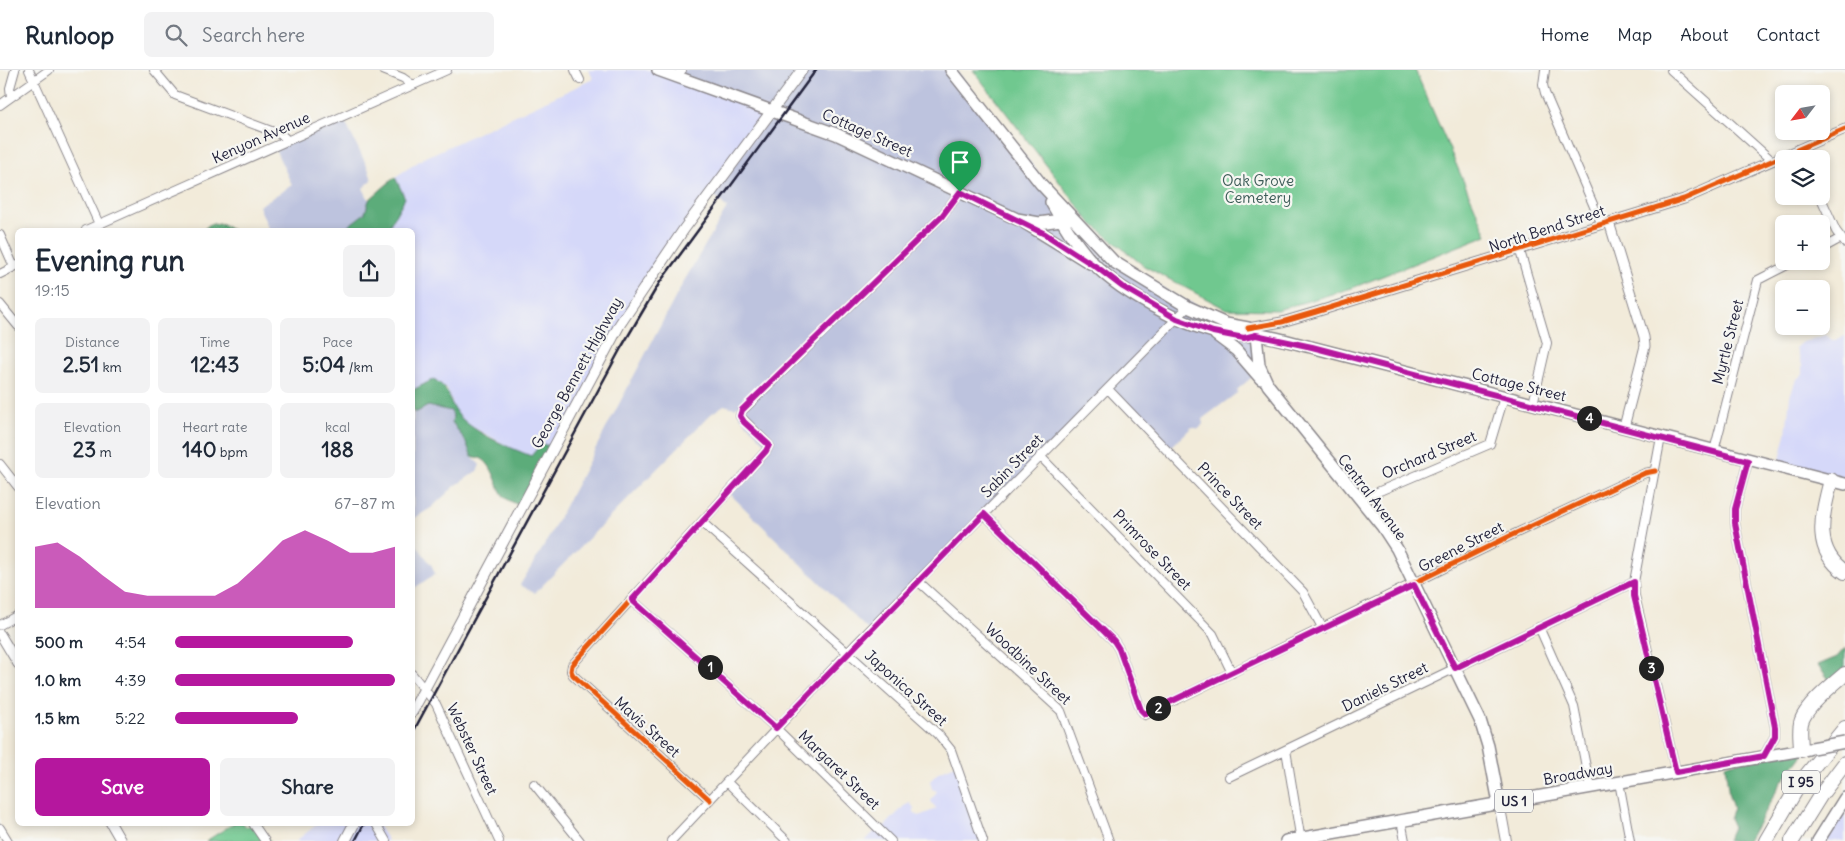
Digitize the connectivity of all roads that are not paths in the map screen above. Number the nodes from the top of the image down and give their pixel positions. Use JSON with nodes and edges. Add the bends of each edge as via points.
{"nodes":[{"id":1,"x":15,"y":70,"type":"edge"},
{"id":2,"x":29,"y":70,"type":"edge"},
{"id":3,"x":49,"y":70,"type":"edge"},
{"id":4,"x":154,"y":70,"type":"edge"},
{"id":5,"x":383,"y":70,"type":"edge"},
{"id":6,"x":447,"y":70,"type":"edge"},
{"id":7,"x":575,"y":70,"type":"edge"},
{"id":8,"x":658,"y":70,"type":"edge"},
{"id":9,"x":802,"y":70,"type":"edge"},
{"id":10,"x":951,"y":70,"type":"edge"},
{"id":11,"x":1546,"y":70,"type":"edge"},
{"id":12,"x":1671,"y":70,"type":"edge"},
{"id":13,"x":679,"y":74,"type":"edge"},
{"id":14,"x":34,"y":80,"type":"junction"},
{"id":15,"x":580,"y":80,"type":"dead end"},
{"id":16,"x":412,"y":85,"type":"junction"},
{"id":17,"x":11,"y":97,"type":"junction"},
{"id":18,"x":0,"y":105,"type":"edge"},
{"id":19,"x":772,"y":110,"type":"junction"},
{"id":20,"x":1845,"y":129,"type":"edge"},
{"id":21,"x":287,"y":140,"type":"junction"},
{"id":22,"x":1798,"y":149,"type":"joint"},
{"id":23,"x":1772,"y":160,"type":"junction"},
{"id":24,"x":960,"y":192,"type":"junction"},
{"id":25,"x":1825,"y":205,"type":"edge"},
{"id":26,"x":1017,"y":219,"type":"junction"},
{"id":27,"x":1067,"y":219,"type":"junction"},
{"id":28,"x":1606,"y":223,"type":"junction"},
{"id":29,"x":99,"y":224,"type":"junction"},
{"id":30,"x":90,"y":228,"type":"edge"},
{"id":31,"x":0,"y":235,"type":"edge"},
{"id":32,"x":1843,"y":240,"type":"edge"},
{"id":33,"x":1830,"y":245,"type":"edge"},
{"id":34,"x":1520,"y":251,"type":"junction"},
{"id":35,"x":15,"y":264,"type":"edge"},
{"id":36,"x":15,"y":266,"type":"edge"},
{"id":37,"x":1098,"y":268,"type":"junction"},
{"id":38,"x":1777,"y":270,"type":"edge"},
{"id":39,"x":0,"y":274,"type":"edge"},
{"id":40,"x":0,"y":304,"type":"edge"},
{"id":41,"x":1188,"y":307,"type":"junction"},
{"id":42,"x":1177,"y":319,"type":"junction"},
{"id":43,"x":15,"y":322,"type":"edge"},
{"id":44,"x":1213,"y":332,"type":"junction"},
{"id":45,"x":1252,"y":332,"type":"junction"},
{"id":46,"x":1268,"y":385,"type":"junction"},
{"id":47,"x":1108,"y":388,"type":"junction"},
{"id":48,"x":1504,"y":397,"type":"junction"},
{"id":49,"x":1533,"y":404,"type":"junction"},
{"id":50,"x":1624,"y":427,"type":"junction"},
{"id":51,"x":1661,"y":437,"type":"junction"},
{"id":52,"x":1714,"y":451,"type":"junction"},
{"id":53,"x":1040,"y":456,"type":"junction"},
{"id":54,"x":1748,"y":461,"type":"junction"},
{"id":55,"x":0,"y":464,"type":"edge"},
{"id":56,"x":1655,"y":471,"type":"junction"},
{"id":57,"x":1831,"y":480,"type":"junction"},
{"id":58,"x":15,"y":483,"type":"edge"},
{"id":59,"x":1845,"y":484,"type":"edge"},
{"id":60,"x":1360,"y":499,"type":"junction"},
{"id":61,"x":984,"y":514,"type":"junction"},
{"id":62,"x":703,"y":523,"type":"junction"},
{"id":63,"x":1845,"y":572,"type":"edge"},
{"id":64,"x":919,"y":582,"type":"junction"},
{"id":65,"x":1634,"y":582,"type":"junction"},
{"id":66,"x":1414,"y":585,"type":"junction"},
{"id":67,"x":632,"y":600,"type":"junction"},
{"id":68,"x":15,"y":617,"type":"edge"},
{"id":69,"x":0,"y":625,"type":"edge"},
{"id":70,"x":1539,"y":628,"type":"junction"},
{"id":71,"x":1322,"y":630,"type":"junction"},
{"id":72,"x":0,"y":634,"type":"edge"},
{"id":73,"x":848,"y":654,"type":"junction"},
{"id":74,"x":15,"y":659,"type":"edge"},
{"id":75,"x":1455,"y":668,"type":"junction"},
{"id":76,"x":1232,"y":673,"type":"junction"},
{"id":77,"x":1845,"y":674,"type":"edge"},
{"id":78,"x":415,"y":678,"type":"edge"},
{"id":79,"x":424,"y":689,"type":"junction"},
{"id":80,"x":415,"y":706,"type":"edge"},
{"id":81,"x":776,"y":728,"type":"junction"},
{"id":82,"x":1845,"y":728,"type":"edge"},
{"id":83,"x":1845,"y":742,"type":"edge"},
{"id":84,"x":1806,"y":749,"type":"junction"},
{"id":85,"x":1286,"y":750,"type":"junction"},
{"id":86,"x":1764,"y":756,"type":"junction"},
{"id":87,"x":1845,"y":763,"type":"edge"},
{"id":88,"x":1676,"y":772,"type":"junction"},
{"id":89,"x":1230,"y":778,"type":"dead end"},
{"id":90,"x":727,"y":782,"type":"junction"},
{"id":91,"x":1619,"y":782,"type":"junction"},
{"id":92,"x":534,"y":784,"type":"dead end"},
{"id":93,"x":1590,"y":787,"type":"junction"},
{"id":94,"x":1845,"y":798,"type":"edge"},
{"id":95,"x":710,"y":800,"type":"junction"},
{"id":96,"x":1499,"y":803,"type":"junction"},
{"id":97,"x":1401,"y":820,"type":"junction"},
{"id":98,"x":112,"y":826,"type":"edge"},
{"id":99,"x":255,"y":826,"type":"edge"},
{"id":100,"x":353,"y":826,"type":"edge"},
{"id":101,"x":377,"y":826,"type":"edge"},
{"id":102,"x":0,"y":828,"type":"edge"},
{"id":103,"x":1301,"y":840,"type":"edge"},
{"id":104,"x":8,"y":841,"type":"edge"},
{"id":105,"x":121,"y":841,"type":"edge"},
{"id":106,"x":265,"y":841,"type":"edge"},
{"id":107,"x":345,"y":841,"type":"edge"},
{"id":108,"x":386,"y":841,"type":"edge"},
{"id":109,"x":499,"y":841,"type":"edge"},
{"id":110,"x":580,"y":841,"type":"edge"},
{"id":111,"x":671,"y":841,"type":"edge"},
{"id":112,"x":787,"y":841,"type":"edge"},
{"id":113,"x":892,"y":841,"type":"edge"},
{"id":114,"x":983,"y":841,"type":"edge"},
{"id":115,"x":1109,"y":841,"type":"edge"},
{"id":116,"x":1286,"y":841,"type":"edge"},
{"id":117,"x":1405,"y":841,"type":"edge"},
{"id":118,"x":1506,"y":841,"type":"edge"},
{"id":119,"x":1630,"y":841,"type":"edge"},
{"id":120,"x":1766,"y":841,"type":"edge"},
{"id":121,"x":1792,"y":841,"type":"edge"},
{"id":122,"x":1818,"y":841,"type":"edge"}],
"edges":[{"from":1,"to":17,"type":"street"},
{"from":2,"to":14,"type":"street"},
{"from":3,"to":14,"type":"street"},
{"from":4,"to":21,"type":"street","via":[[174,95],[282,135]]},
{"from":5,"to":16,"type":"street"},
{"from":6,"to":16,"type":"street","name":"Kenyon Avenue"},
{"from":7,"to":15,"type":"street"},
{"from":8,"to":13,"type":"main road","name":"Cottage Street"},
{"from":9,"to":19,"type":"main road","name":"George Bennett Highway"},
{"from":10,"to":27,"type":"main road"},
{"from":11,"to":28,"type":"street","via":[[1544,93]]},
{"from":12,"to":23,"type":"street"},
{"from":13,"to":19,"type":"main road","name":"Cottage Street"},
{"from":14,"to":17,"type":"street"},
{"from":14,"to":29,"type":"street"},
{"from":16,"to":21,"type":"street","name":"Kenyon Avenue"},
{"from":17,"to":18,"type":"street"},
{"from":19,"to":24,"type":"main road","name":"Cottage Street","via":[[836,134]]},
{"from":19,"to":79,"type":"main road","name":"George Bennett Highway","via":[[684,229],[620,324]]},
{"from":20,"to":22,"type":"street","name":"North Bend Street"},
{"from":21,"to":29,"type":"street","name":"Kenyon Avenue"},
{"from":22,"to":23,"type":"street","name":"North Bend Street"},
{"from":23,"to":28,"type":"street","name":"North Bend Street","via":[[1684,199]]},
{"from":24,"to":26,"type":"main road","name":"Cottage Street"},
{"from":24,"to":62,"type":"street","via":[[942,216],[742,410],[740,416],[744,422],[769,445]]},
{"from":25,"to":32,"type":"street"},
{"from":26,"to":27,"type":"main road","name":"Cottage Street","via":[[1039,223]]},
{"from":26,"to":37,"type":"main road"},
{"from":27,"to":37,"type":"main road"},
{"from":27,"to":41,"type":"main road","via":[[1114,262]]},
{"from":28,"to":34,"type":"street","name":"North Bend Street"},
{"from":28,"to":50,"type":"street","via":[[1645,346]]},
{"from":29,"to":30,"type":"street","name":"Kenyon Avenue"},
{"from":31,"to":35,"type":"street"},
{"from":32,"to":33,"type":"street"},
{"from":34,"to":45,"type":"street","name":"North Bend Street"},
{"from":34,"to":49,"type":"street","via":[[1547,343]]},
{"from":36,"to":39,"type":"street"},
{"from":37,"to":42,"type":"main road"},
{"from":38,"to":52,"type":"street","name":"Myrtle Street","via":[[1758,280]]},
{"from":40,"to":43,"type":"street"},
{"from":41,"to":42,"type":"street","name":"Sabin Street"},
{"from":41,"to":45,"type":"main road"},
{"from":42,"to":44,"type":"main road"},
{"from":42,"to":47,"type":"street","name":"Sabin Street"},
{"from":44,"to":45,"type":"main road","name":"Cottage Street","via":[[1244,338]]},
{"from":44,"to":46,"type":"main road","via":[[1236,350]]},
{"from":45,"to":46,"type":"main road","name":"Central Avenue","via":[[1259,365]]},
{"from":45,"to":48,"type":"main road","name":"Cottage Street"},
{"from":46,"to":60,"type":"main road","name":"Central Avenue"},
{"from":47,"to":53,"type":"street","name":"Sabin Street"},
{"from":47,"to":71,"type":"street","name":"Prince Street","via":[[1303,592]]},
{"from":48,"to":49,"type":"main road","name":"Cottage Street"},
{"from":48,"to":60,"type":"street","name":"Orchard Street","via":[[1490,444]]},
{"from":49,"to":50,"type":"main road","name":"Cottage Street"},
{"from":50,"to":51,"type":"main road","name":"Cottage Street"},
{"from":51,"to":52,"type":"main road","name":"Cottage Street"},
{"from":51,"to":56,"type":"street"},
{"from":52,"to":54,"type":"main road","name":"Cottage Street"},
{"from":53,"to":61,"type":"street","name":"Sabin Street"},
{"from":53,"to":76,"type":"street","name":"Primrose Street","via":[[1213,634]]},
{"from":54,"to":57,"type":"main road","name":"Cottage Street"},
{"from":54,"to":86,"type":"street","via":[[1734,518],[1775,727],[1775,736]]},
{"from":55,"to":58,"type":"street"},
{"from":56,"to":65,"type":"street"},
{"from":56,"to":66,"type":"street","name":"Greene Street","via":[[1512,535]]},
{"from":57,"to":59,"type":"main road","name":"Cottage Street"},
{"from":57,"to":63,"type":"highway","via":[[1822,519],[1822,540],[1831,559]]},
{"from":60,"to":66,"type":"main road","name":"Central Avenue","via":[[1390,537]]},
{"from":61,"to":64,"type":"street","name":"Sabin Street"},
{"from":61,"to":76,"type":"street","name":"Greene Street","via":[[1114,641],[1145,714]]},
{"from":62,"to":67,"type":"street"},
{"from":62,"to":73,"type":"street","name":"Japonica Street"},
{"from":64,"to":73,"type":"street","name":"Sabin Street"},
{"from":64,"to":115,"type":"street","name":"Woodbine Street","via":[[1061,711]]},
{"from":65,"to":70,"type":"street","name":"Daniels Street"},
{"from":65,"to":88,"type":"street","via":[[1634,596]]},
{"from":66,"to":71,"type":"street","name":"Greene Street"},
{"from":66,"to":75,"type":"main road","name":"Central Avenue"},
{"from":67,"to":81,"type":"street","name":"Margaret Street"},
{"from":67,"to":95,"type":"street","name":"Mavis Street","via":[[572,665],[571,671]]},
{"from":68,"to":69,"type":"street"},
{"from":70,"to":75,"type":"street","name":"Daniels Street"},
{"from":70,"to":93,"type":"street","via":[[1574,706]]},
{"from":71,"to":76,"type":"street","name":"Greene Street"},
{"from":72,"to":74,"type":"street"},
{"from":73,"to":81,"type":"street","name":"Sabin Street"},
{"from":73,"to":114,"type":"street","name":"Japonica Street","via":[[938,734],[951,750]]},
{"from":75,"to":85,"type":"street","name":"Daniels Street"},
{"from":75,"to":96,"type":"main road","name":"Central Avenue","via":[[1485,734]]},
{"from":77,"to":84,"type":"highway","via":[[1802,717],[1800,728]]},
{"from":78,"to":79,"type":"street","name":"Webster Street"},
{"from":79,"to":80,"type":"main road","name":"George Bennett Highway"},
{"from":79,"to":109,"type":"street","name":"Webster Street","via":[[436,704]]},
{"from":81,"to":90,"type":"street","name":"Sabin Street"},
{"from":81,"to":113,"type":"street","name":"Margaret Street"},
{"from":82,"to":120,"type":"highway","number":"I 95","via":[[1800,783]]},
{"from":83,"to":84,"type":"main road","name":"Broadway","number":"US 1","bridge":true},
{"from":84,"to":86,"type":"main road","name":"Broadway","number":"US 1"},
{"from":85,"to":89,"type":"street","name":"Daniels Street"},
{"from":85,"to":103,"type":"street"},
{"from":86,"to":88,"type":"main road","name":"Broadway","number":"US 1"},
{"from":87,"to":121,"type":"highway","number":"I 95"},
{"from":88,"to":91,"type":"main road","name":"Broadway","number":"US 1"},
{"from":90,"to":95,"type":"street","name":"Sabin Street"},
{"from":90,"to":112,"type":"street"},
{"from":91,"to":93,"type":"main road","name":"Broadway","number":"US 1"},
{"from":91,"to":119,"type":"street"},
{"from":92,"to":110,"type":"street"},
{"from":93,"to":96,"type":"main road","name":"Broadway","number":"US 1"},
{"from":94,"to":122,"type":"main road"},
{"from":95,"to":111,"type":"street","name":"Sabin Street"},
{"from":96,"to":97,"type":"main road","name":"Broadway","number":"US 1"},
{"from":96,"to":118,"type":"main road","name":"Central Avenue"},
{"from":97,"to":103,"type":"main road","name":"Broadway","number":"US 1"},
{"from":97,"to":117,"type":"street"},
{"from":98,"to":105,"type":"street"},
{"from":99,"to":106,"type":"street"},
{"from":100,"to":107,"type":"main road"},
{"from":101,"to":108,"type":"street"},
{"from":102,"to":104,"type":"street"},
{"from":103,"to":116,"type":"main road","name":"Broadway","number":"US 1"}]}
